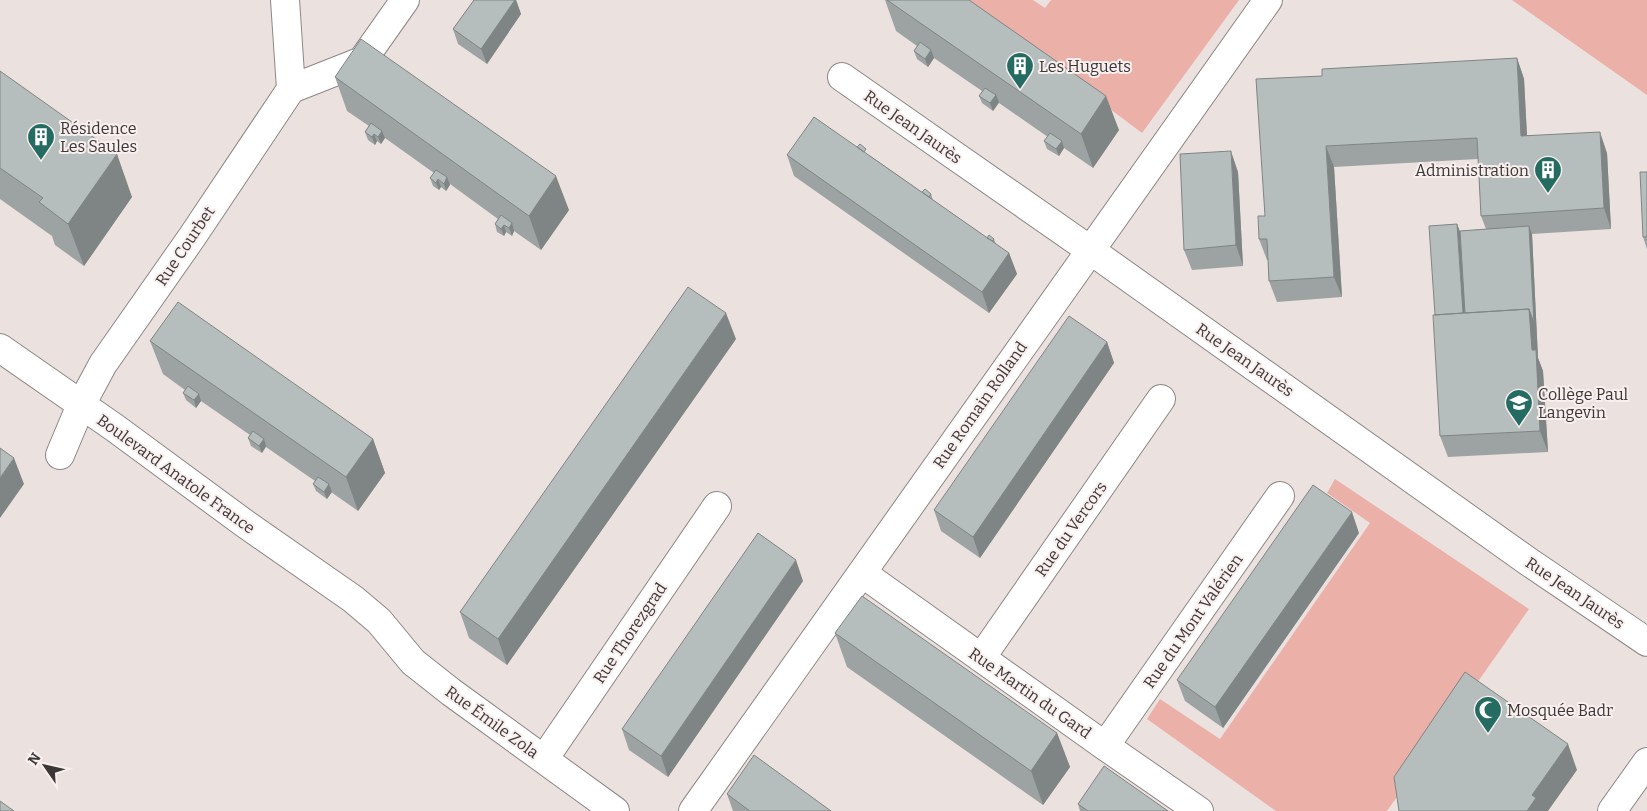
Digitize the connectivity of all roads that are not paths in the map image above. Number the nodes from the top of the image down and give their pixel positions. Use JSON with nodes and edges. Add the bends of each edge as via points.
{"nodes":[{"id":1,"x":285,"y":0,"type":"edge"},
{"id":2,"x":405,"y":0,"type":"edge"},
{"id":3,"x":1268,"y":0,"type":"edge"},
{"id":4,"x":842,"y":77,"type":"dead end"},
{"id":5,"x":291,"y":89,"type":"junction"},
{"id":6,"x":1090,"y":250,"type":"junction"},
{"id":7,"x":0,"y":348,"type":"edge"},
{"id":8,"x":1161,"y":399,"type":"dead end"},
{"id":9,"x":81,"y":405,"type":"junction"},
{"id":10,"x":60,"y":455,"type":"dead end"},
{"id":11,"x":1280,"y":496,"type":"dead end"},
{"id":12,"x":717,"y":506,"type":"dead end"},
{"id":13,"x":862,"y":573,"type":"junction"},
{"id":14,"x":379,"y":621,"type":"joint"},
{"id":15,"x":1647,"y":642,"type":"edge"},
{"id":16,"x":981,"y":658,"type":"junction"},
{"id":17,"x":1105,"y":746,"type":"junction"},
{"id":18,"x":544,"y":759,"type":"junction"},
{"id":19,"x":1647,"y":762,"type":"edge"},
{"id":20,"x":615,"y":811,"type":"edge"},
{"id":21,"x":693,"y":811,"type":"edge"},
{"id":22,"x":1199,"y":811,"type":"edge"},
{"id":23,"x":1612,"y":811,"type":"edge"}],
"edges":[{"from":1,"to":5,"type":"street"},
{"from":2,"to":5,"type":"street","via":[[362,61]]},
{"from":3,"to":6,"type":"street","name":"Rue Romain Rolland"},
{"from":4,"to":6,"type":"street","name":"Rue Jean Jaurès"},
{"from":5,"to":9,"type":"street","name":"Rue Courbet","via":[[103,364]]},
{"from":6,"to":13,"type":"street","name":"Rue Romain Rolland"},
{"from":6,"to":15,"type":"street","name":"Rue Jean Jaurès"},
{"from":7,"to":9,"type":"street","name":"Boulevard Anatole France"},
{"from":8,"to":16,"type":"street","name":"Rue du Vercors"},
{"from":9,"to":10,"type":"street","name":"Rue Courbet"},
{"from":9,"to":14,"type":"street","name":"Boulevard Anatole France","via":[[353,599]]},
{"from":11,"to":17,"type":"street","name":"Rue du Mont Valérien"},
{"from":12,"to":18,"type":"street","name":"Rue Thorezgrad"},
{"from":13,"to":16,"type":"street","name":"Rue Martin du Gard"},
{"from":13,"to":21,"type":"street","name":"Rue Romain Rolland"},
{"from":14,"to":18,"type":"street","name":"Rue Émile Zola","via":[[413,662]]},
{"from":16,"to":17,"type":"street","name":"Rue Martin du Gard"},
{"from":17,"to":22,"type":"street","name":"Rue Martin du Gard"},
{"from":18,"to":20,"type":"street","name":"Rue Émile Zola"},
{"from":19,"to":23,"type":"street"}]}
